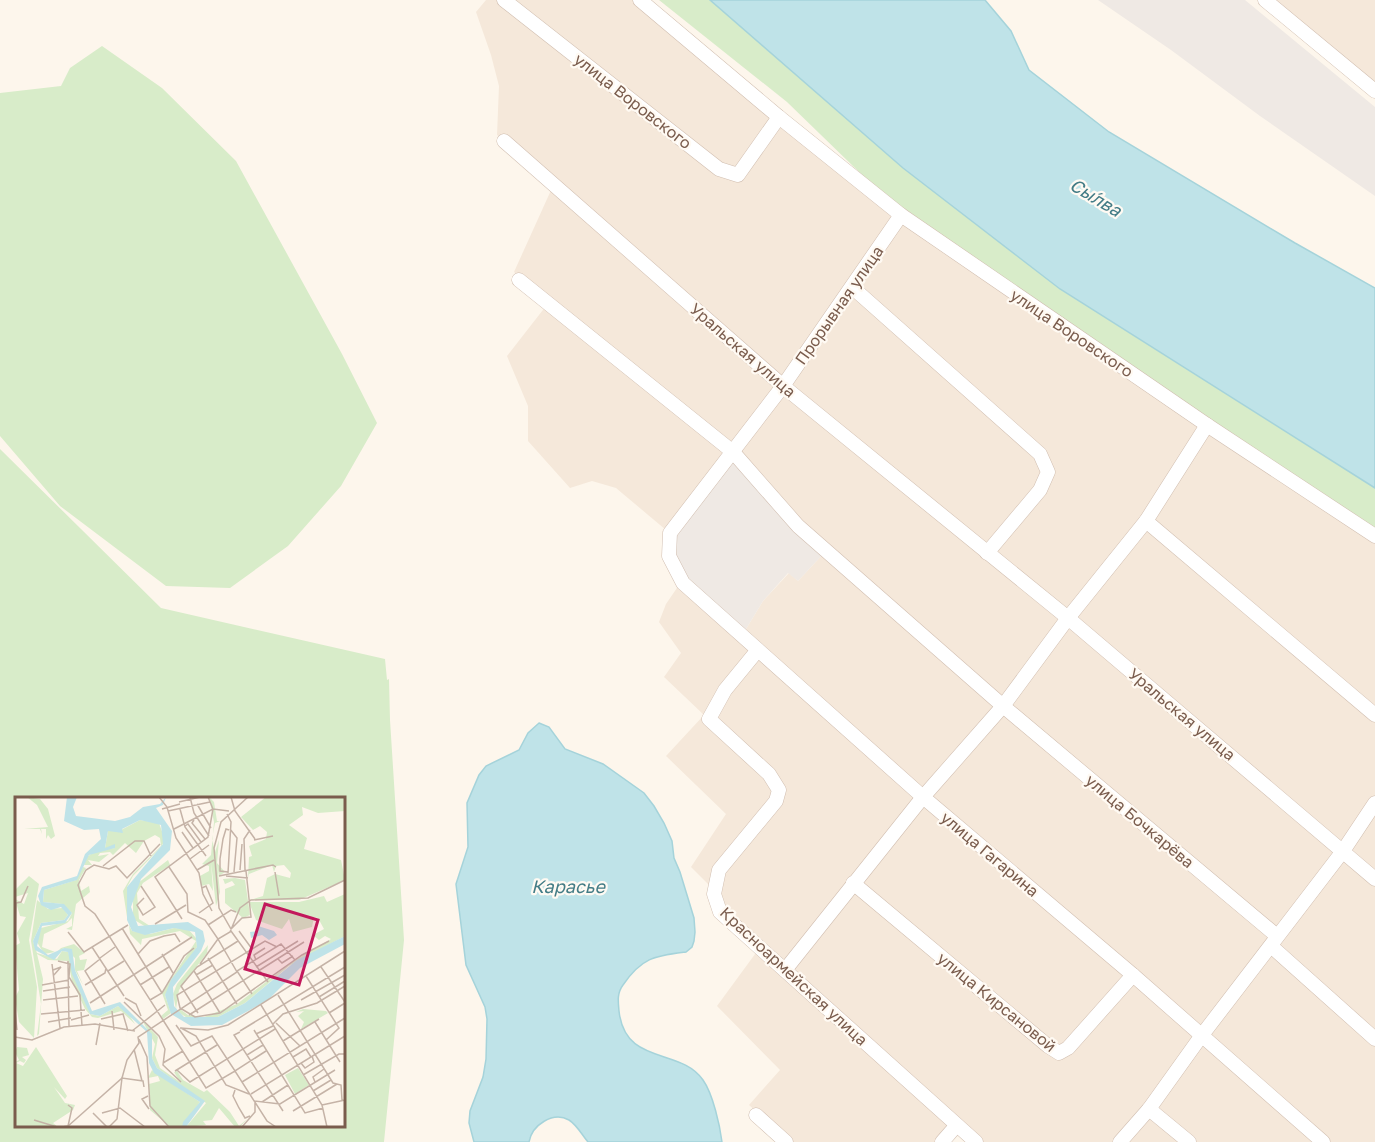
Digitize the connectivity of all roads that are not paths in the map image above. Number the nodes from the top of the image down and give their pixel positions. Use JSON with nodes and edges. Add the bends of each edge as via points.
{"nodes":[{"id":1,"x":504,"y":0,"type":"edge"},
{"id":2,"x":640,"y":0,"type":"edge"},
{"id":3,"x":1265,"y":0,"type":"edge"},
{"id":4,"x":1375,"y":91,"type":"edge"},
{"id":5,"x":779,"y":117,"type":"junction"},
{"id":6,"x":504,"y":141,"type":"dead end"},
{"id":7,"x":901,"y":215,"type":"junction"},
{"id":8,"x":519,"y":280,"type":"dead end"},
{"id":9,"x":852,"y":287,"type":"junction"},
{"id":10,"x":783,"y":386,"type":"junction"},
{"id":11,"x":1207,"y":425,"type":"junction"},
{"id":12,"x":733,"y":452,"type":"junction"},
{"id":13,"x":1146,"y":521,"type":"junction"},
{"id":14,"x":1375,"y":536,"type":"edge"},
{"id":15,"x":987,"y":552,"type":"junction"},
{"id":16,"x":669,"y":556,"type":"joint"},
{"id":17,"x":1068,"y":618,"type":"junction"},
{"id":18,"x":757,"y":651,"type":"junction"},
{"id":19,"x":1003,"y":706,"type":"junction"},
{"id":20,"x":1375,"y":715,"type":"edge"},
{"id":21,"x":923,"y":797,"type":"junction"},
{"id":22,"x":1375,"y":803,"type":"edge"},
{"id":23,"x":1343,"y":851,"type":"junction"},
{"id":24,"x":1375,"y":879,"type":"edge"},
{"id":25,"x":853,"y":883,"type":"junction"},
{"id":26,"x":1274,"y":941,"type":"junction"},
{"id":27,"x":785,"y":970,"type":"junction"},
{"id":28,"x":1132,"y":975,"type":"junction"},
{"id":29,"x":1202,"y":1035,"type":"junction"},
{"id":30,"x":1375,"y":1039,"type":"edge"},
{"id":31,"x":1149,"y":1108,"type":"junction"},
{"id":32,"x":756,"y":1115,"type":"dead end"},
{"id":33,"x":956,"y":1126,"type":"junction"},
{"id":34,"x":786,"y":1142,"type":"edge"},
{"id":35,"x":942,"y":1142,"type":"edge"},
{"id":36,"x":976,"y":1142,"type":"edge"},
{"id":37,"x":1120,"y":1142,"type":"edge"},
{"id":38,"x":1189,"y":1142,"type":"edge"},
{"id":39,"x":1323,"y":1142,"type":"edge"}],
"edges":[{"from":1,"to":5,"type":"street","name":"улица Воровского","via":[[720,169],[738,175]]},
{"from":2,"to":5,"type":"street","name":"улица Воровского"},
{"from":3,"to":4,"type":"street"},
{"from":5,"to":7,"type":"street","name":"улица Воровского"},
{"from":6,"to":10,"type":"street","name":"Уральская улица"},
{"from":7,"to":9,"type":"street","name":"Прорывная улица"},
{"from":7,"to":11,"type":"street","name":"улица Воровского"},
{"from":8,"to":12,"type":"street"},
{"from":9,"to":10,"type":"street","name":"Прорывная улица"},
{"from":9,"to":15,"type":"street","via":[[1040,454],[1048,472],[1040,490]]},
{"from":10,"to":12,"type":"street","name":"Прорывная улица"},
{"from":10,"to":15,"type":"street","name":"Уральская улица"},
{"from":11,"to":13,"type":"street"},
{"from":11,"to":14,"type":"street","name":"улица Воровского"},
{"from":12,"to":16,"type":"street","name":"Прорывная улица","via":[[670,533]]},
{"from":12,"to":19,"type":"street","via":[[798,526]]},
{"from":13,"to":17,"type":"street"},
{"from":13,"to":20,"type":"street"},
{"from":15,"to":17,"type":"street","name":"Уральская улица"},
{"from":16,"to":18,"type":"street","name":"улица Гагарина","via":[[683,583]]},
{"from":17,"to":19,"type":"street"},
{"from":17,"to":23,"type":"street","name":"Уральская улица"},
{"from":18,"to":21,"type":"street","name":"улица Гагарина"},
{"from":18,"to":27,"type":"street","name":"Красноармейская улица","via":[[725,690],[708,719],[769,774],[779,790],[776,801],[719,870],[714,894],[720,912]]},
{"from":19,"to":21,"type":"street"},
{"from":19,"to":26,"type":"street","name":"улица Бочкарёва"},
{"from":21,"to":25,"type":"street"},
{"from":21,"to":28,"type":"street","name":"улица Гагарина"},
{"from":22,"to":23,"type":"street"},
{"from":23,"to":24,"type":"street","name":"Уральская улица"},
{"from":23,"to":26,"type":"street"},
{"from":25,"to":27,"type":"street"},
{"from":25,"to":28,"type":"street","name":"улица Кирсановой","via":[[1059,1053],[1068,1048]]},
{"from":26,"to":29,"type":"street"},
{"from":26,"to":30,"type":"street","name":"улица Бочкарёва"},
{"from":27,"to":33,"type":"street","name":"Красноармейская улица"},
{"from":28,"to":29,"type":"street","name":"улица Гагарина"},
{"from":29,"to":31,"type":"street"},
{"from":29,"to":39,"type":"street","name":"улица Гагарина"},
{"from":31,"to":37,"type":"street"},
{"from":31,"to":38,"type":"street"},
{"from":32,"to":34,"type":"street"},
{"from":33,"to":35,"type":"street"},
{"from":33,"to":36,"type":"street","name":"Красноармейская улица"}]}
